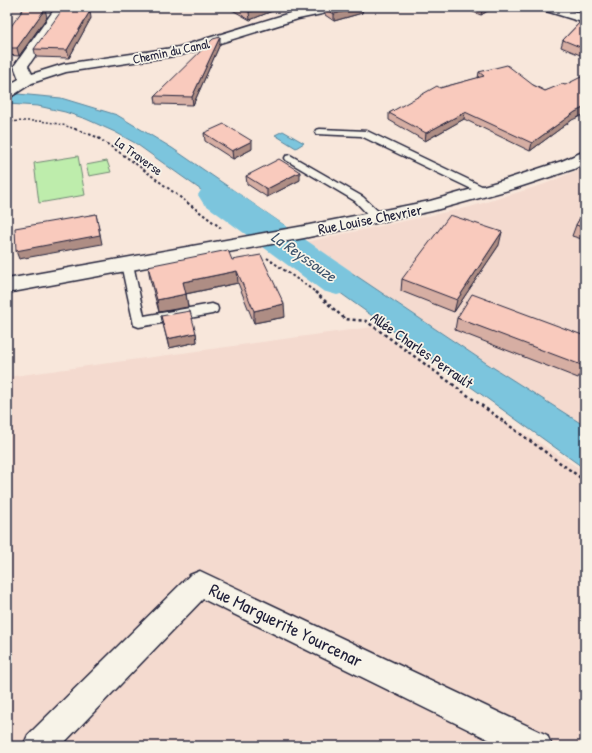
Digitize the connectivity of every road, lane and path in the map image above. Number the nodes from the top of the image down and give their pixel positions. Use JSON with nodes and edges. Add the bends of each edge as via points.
{"nodes":[{"id":1,"x":336,"y":7,"type":"edge"},
{"id":2,"x":548,"y":7,"type":"edge"},
{"id":3,"x":61,"y":10,"type":"edge"},
{"id":4,"x":585,"y":19,"type":"edge"},
{"id":5,"x":28,"y":80,"type":"junction"},
{"id":6,"x":9,"y":91,"type":"edge"},
{"id":7,"x":7,"y":122,"type":"edge"},
{"id":8,"x":320,"y":132,"type":"dead end"},
{"id":9,"x":585,"y":156,"type":"edge"},
{"id":10,"x":290,"y":158,"type":"dead end"},
{"id":11,"x":484,"y":191,"type":"junction"},
{"id":12,"x":377,"y":217,"type":"junction"},
{"id":13,"x":246,"y":243,"type":"junction"},
{"id":14,"x":127,"y":264,"type":"junction"},
{"id":15,"x":7,"y":286,"type":"edge"},
{"id":16,"x":212,"y":309,"type":"dead end"},
{"id":17,"x":585,"y":481,"type":"edge"},
{"id":18,"x":39,"y":746,"type":"edge"},
{"id":19,"x":536,"y":746,"type":"edge"}],
"edges":[{"from":1,"to":5,"type":"street","name":"Chemin du Canal","via":[[295,16],[181,51],[64,68]]},
{"from":2,"to":4,"type":"street"},
{"from":3,"to":5,"type":"street","via":[[22,66]]},
{"from":5,"to":6,"type":"street","name":"Chemin du Canal"},
{"from":7,"to":13,"type":"path","name":"La Traverse","via":[[35,120],[64,125],[97,137],[210,221]]},
{"from":8,"to":11,"type":"lane","via":[[363,133]]},
{"from":9,"to":11,"type":"street","name":"Rue Louise Chevrier","via":[[568,165]]},
{"from":10,"to":12,"type":"lane","via":[[359,199]]},
{"from":11,"to":12,"type":"street","name":"Rue Louise Chevrier","via":[[432,206]]},
{"from":12,"to":13,"type":"street","name":"Rue Louise Chevrier"},
{"from":13,"to":14,"type":"street","name":"Rue Louise Chevrier"},
{"from":13,"to":17,"type":"path","name":"Allée Charles Perrault","via":[[317,293],[345,319],[366,321]]},
{"from":14,"to":15,"type":"street","name":"Rue Louise Chevrier"},
{"from":14,"to":16,"type":"lane","via":[[139,322]]},
{"from":18,"to":19,"type":"street","name":"Rue Marguerite Yourcenar","via":[[200,584]]}]}
